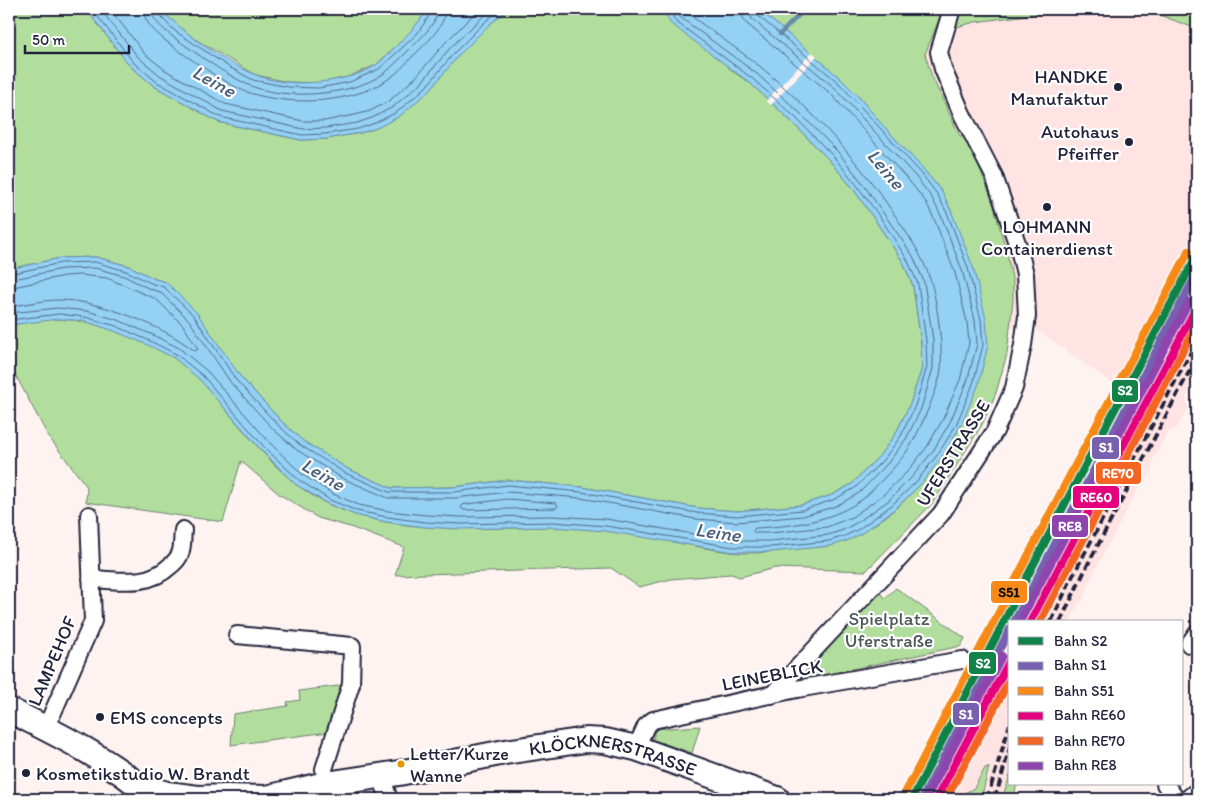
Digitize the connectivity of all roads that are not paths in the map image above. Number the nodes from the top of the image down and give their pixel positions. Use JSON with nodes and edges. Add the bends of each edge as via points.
{"nodes":[{"id":1,"x":951,"y":12,"type":"dead end"},
{"id":2,"x":90,"y":515,"type":"dead end"},
{"id":3,"x":183,"y":530,"type":"dead end"},
{"id":4,"x":91,"y":579,"type":"junction"},
{"id":5,"x":237,"y":635,"type":"dead end"},
{"id":6,"x":962,"y":660,"type":"dead end"},
{"id":7,"x":772,"y":695,"type":"junction"},
{"id":8,"x":9,"y":710,"type":"edge"},
{"id":9,"x":46,"y":728,"type":"junction"},
{"id":10,"x":636,"y":748,"type":"junction"},
{"id":11,"x":382,"y":776,"type":"junction"},
{"id":12,"x":326,"y":784,"type":"junction"},
{"id":13,"x":1167,"y":786,"type":"edge"},
{"id":14,"x":1197,"y":791,"type":"edge"},
{"id":15,"x":148,"y":793,"type":"edge"},
{"id":16,"x":264,"y":799,"type":"edge"},
{"id":17,"x":389,"y":799,"type":"edge"},
{"id":18,"x":777,"y":799,"type":"edge"},
{"id":19,"x":1176,"y":799,"type":"edge"},
{"id":20,"x":1186,"y":799,"type":"edge"}],
"edges":[{"from":1,"to":7,"type":"street","name":"UFERSTRASSE","via":[[939,52],[943,69],[994,176],[1025,274],[1027,316],[1014,388],[995,431],[941,514]]},
{"from":2,"to":4,"type":"street","name":"LAMPEHOF"},
{"from":3,"to":4,"type":"street","via":[[177,560],[155,578],[144,581]]},
{"from":4,"to":9,"type":"street","name":"LAMPEHOF","via":[[93,621]]},
{"from":5,"to":12,"type":"street","via":[[352,646],[351,684],[324,769]]},
{"from":6,"to":7,"type":"street","name":"LEINEBLICK"},
{"from":7,"to":10,"type":"street","name":"LEINEBLICK","via":[[653,720],[646,726]]},
{"from":8,"to":9,"type":"main road","name":"KLÖCKNERSTRASSE"},
{"from":9,"to":15,"type":"main road","name":"KLÖCKNERSTRASSE","via":[[109,764]]},
{"from":10,"to":11,"type":"main road","name":"KLÖCKNERSTRASSE","via":[[586,740]]},
{"from":10,"to":18,"type":"main road","name":"KLÖCKNERSTRASSE"},
{"from":11,"to":12,"type":"main road","name":"KLÖCKNERSTRASSE"},
{"from":11,"to":17,"type":"street"},
{"from":12,"to":16,"type":"main road","name":"KLÖCKNERSTRASSE"},
{"from":13,"to":19,"type":"street"},
{"from":14,"to":20,"type":"street"},
{"from":15,"to":16,"type":"main road","name":"KLÖCKNERSTRASSE"}]}
